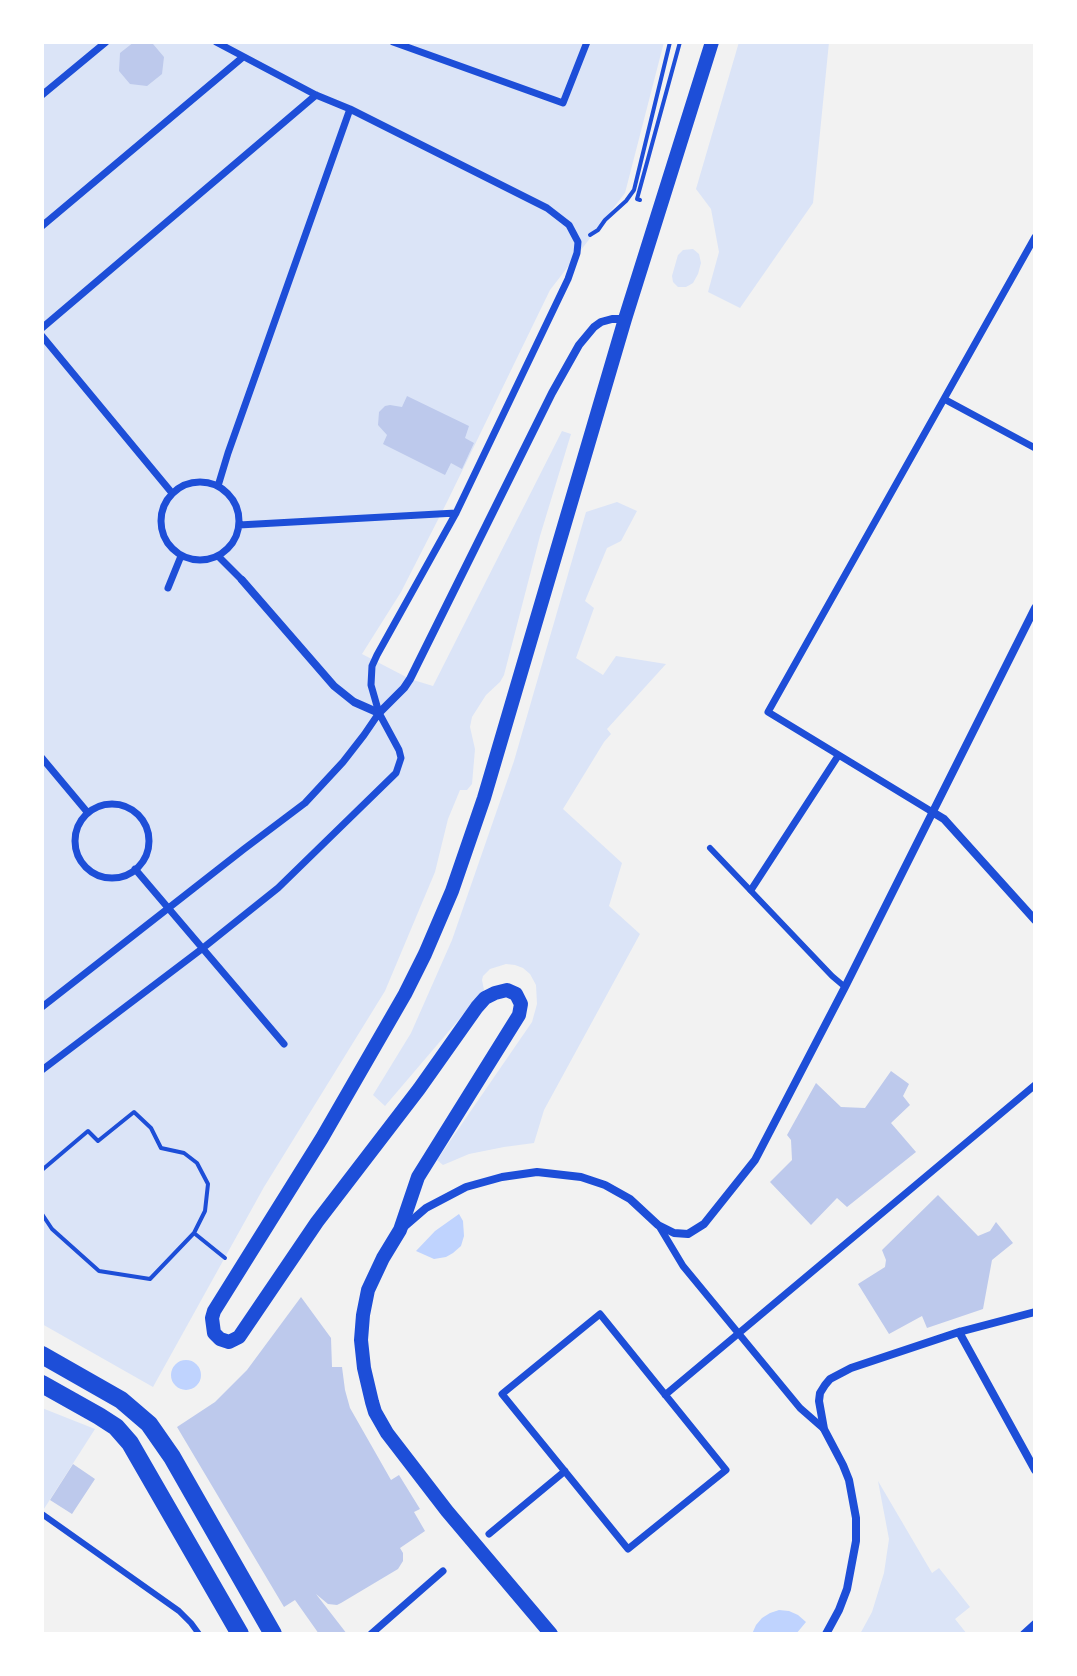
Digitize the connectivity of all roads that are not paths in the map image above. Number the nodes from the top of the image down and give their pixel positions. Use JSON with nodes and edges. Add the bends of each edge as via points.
{"nodes":[{"id":1,"x":106,"y":42,"type":"edge"},
{"id":2,"x":216,"y":42,"type":"edge"},
{"id":3,"x":393,"y":42,"type":"edge"},
{"id":4,"x":587,"y":42,"type":"edge"},
{"id":5,"x":712,"y":42,"type":"edge"},
{"id":6,"x":243,"y":57,"type":"junction"},
{"id":7,"x":42,"y":95,"type":"edge"},
{"id":8,"x":316,"y":95,"type":"junction"},
{"id":9,"x":350,"y":109,"type":"junction"},
{"id":10,"x":42,"y":226,"type":"edge"},
{"id":11,"x":1035,"y":237,"type":"edge"},
{"id":12,"x":625,"y":319,"type":"junction"},
{"id":13,"x":42,"y":328,"type":"edge"},
{"id":14,"x":42,"y":336,"type":"edge"},
{"id":15,"x":944,"y":399,"type":"junction"},
{"id":16,"x":1035,"y":448,"type":"edge"},
{"id":17,"x":218,"y":486,"type":"junction"},
{"id":18,"x":172,"y":493,"type":"junction"},
{"id":19,"x":456,"y":513,"type":"junction"},
{"id":20,"x":239,"y":525,"type":"junction"},
{"id":21,"x":181,"y":556,"type":"junction"},
{"id":22,"x":218,"y":556,"type":"junction"},
{"id":23,"x":242,"y":580,"type":"joint"},
{"id":24,"x":168,"y":588,"type":"dead end"},
{"id":25,"x":1035,"y":608,"type":"edge"},
{"id":26,"x":379,"y":713,"type":"junction"},
{"id":27,"x":838,"y":756,"type":"junction"},
{"id":28,"x":42,"y":758,"type":"edge"},
{"id":29,"x":88,"y":813,"type":"junction"},
{"id":30,"x":934,"y":813,"type":"junction"},
{"id":31,"x":710,"y":848,"type":"dead end"},
{"id":32,"x":135,"y":869,"type":"junction"},
{"id":33,"x":751,"y":890,"type":"junction"},
{"id":34,"x":169,"y":908,"type":"junction"},
{"id":35,"x":1035,"y":920,"type":"edge"},
{"id":36,"x":203,"y":948,"type":"junction"},
{"id":37,"x":845,"y":987,"type":"junction"},
{"id":38,"x":42,"y":1007,"type":"edge"},
{"id":39,"x":284,"y":1044,"type":"dead end"},
{"id":40,"x":42,"y":1070,"type":"edge"},
{"id":41,"x":1035,"y":1085,"type":"edge"},
{"id":42,"x":658,"y":1225,"type":"junction"},
{"id":43,"x":400,"y":1230,"type":"junction"},
{"id":44,"x":1035,"y":1312,"type":"edge"},
{"id":45,"x":959,"y":1332,"type":"junction"},
{"id":46,"x":739,"y":1334,"type":"junction"},
{"id":47,"x":42,"y":1355,"type":"edge"},
{"id":48,"x":42,"y":1384,"type":"edge"},
{"id":49,"x":665,"y":1395,"type":"junction"},
{"id":50,"x":824,"y":1429,"type":"junction"},
{"id":51,"x":1035,"y":1470,"type":"edge"},
{"id":52,"x":565,"y":1471,"type":"junction"},
{"id":53,"x":42,"y":1514,"type":"edge"},
{"id":54,"x":489,"y":1534,"type":"dead end"},
{"id":55,"x":443,"y":1571,"type":"dead end"},
{"id":56,"x":1035,"y":1624,"type":"edge"},
{"id":57,"x":199,"y":1634,"type":"edge"},
{"id":58,"x":240,"y":1634,"type":"edge"},
{"id":59,"x":273,"y":1634,"type":"edge"},
{"id":60,"x":371,"y":1634,"type":"edge"},
{"id":61,"x":551,"y":1634,"type":"edge"},
{"id":62,"x":826,"y":1634,"type":"edge"},
{"id":63,"x":1024,"y":1634,"type":"edge"}],
"edges":[{"from":1,"to":7,"type":"street"},
{"from":2,"to":6,"type":"street"},
{"from":3,"to":4,"type":"street","via":[[563,103]]},
{"from":5,"to":12,"type":"street"},
{"from":6,"to":8,"type":"street"},
{"from":6,"to":10,"type":"street"},
{"from":8,"to":9,"type":"street"},
{"from":8,"to":13,"type":"street"},
{"from":9,"to":17,"type":"street"},
{"from":9,"to":19,"type":"street","via":[[547,208],[569,225],[578,242],[568,279]]},
{"from":11,"to":15,"type":"street"},
{"from":12,"to":26,"type":"street","via":[[601,322],[579,345],[410,679]]},
{"from":12,"to":43,"type":"street","via":[[484,798],[441,919],[405,994],[322,1138],[214,1311],[214,1333],[226,1342],[239,1337],[477,1007],[489,995],[510,991],[519,1000],[519,1015],[418,1177]]},
{"from":14,"to":18,"type":"street"},
{"from":15,"to":16,"type":"street"},
{"from":15,"to":27,"type":"street","via":[[768,712]]},
{"from":17,"to":18,"type":"street","via":[[186,484]]},
{"from":17,"to":20,"type":"street","via":[[237,509]]},
{"from":18,"to":21,"type":"street","via":[[160,519],[163,534]]},
{"from":19,"to":20,"type":"street"},
{"from":19,"to":26,"type":"street","via":[[372,666]]},
{"from":20,"to":22,"type":"street","via":[[236,537]]},
{"from":21,"to":22,"type":"street"},
{"from":21,"to":24,"type":"street"},
{"from":22,"to":23,"type":"street"},
{"from":23,"to":26,"type":"street","via":[[334,686]]},
{"from":25,"to":30,"type":"street"},
{"from":26,"to":34,"type":"street","via":[[305,803]]},
{"from":26,"to":36,"type":"street","via":[[399,750],[396,773],[278,888]]},
{"from":27,"to":30,"type":"street"},
{"from":27,"to":33,"type":"street"},
{"from":28,"to":29,"type":"street"},
{"from":29,"to":32,"type":"street","via":[[80,821],[75,844],[84,865],[115,878]]},
{"from":29,"to":32,"type":"street","via":[[109,804],[140,817],[148,850]]},
{"from":30,"to":35,"type":"street"},
{"from":30,"to":37,"type":"street"},
{"from":31,"to":33,"type":"lane"},
{"from":32,"to":34,"type":"street"},
{"from":33,"to":37,"type":"lane"},
{"from":34,"to":36,"type":"street"},
{"from":34,"to":38,"type":"street"},
{"from":36,"to":39,"type":"street"},
{"from":36,"to":40,"type":"street"},
{"from":37,"to":42,"type":"street","via":[[749,1167],[728,1195],[688,1234]]},
{"from":41,"to":46,"type":"street"},
{"from":42,"to":43,"type":"street","via":[[605,1185],[537,1172],[466,1187],[426,1208]]},
{"from":42,"to":46,"type":"street","via":[[683,1266]]},
{"from":43,"to":61,"type":"street","via":[[373,1278],[363,1315],[362,1356],[375,1412],[447,1511]]},
{"from":44,"to":45,"type":"street"},
{"from":45,"to":50,"type":"street","via":[[830,1379],[819,1401]]},
{"from":45,"to":51,"type":"street"},
{"from":46,"to":49,"type":"street"},
{"from":46,"to":50,"type":"street"},
{"from":47,"to":59,"type":"main road","via":[[142,1416]]},
{"from":48,"to":58,"type":"main road","via":[[116,1427],[130,1443]]},
{"from":49,"to":52,"type":"street","via":[[726,1470],[628,1549]]},
{"from":49,"to":52,"type":"street","via":[[600,1314],[502,1394]]},
{"from":50,"to":62,"type":"street","via":[[849,1480],[856,1518],[847,1589]]},
{"from":52,"to":54,"type":"street"},
{"from":53,"to":57,"type":"lane","via":[[179,1611]]},
{"from":55,"to":60,"type":"street"},
{"from":56,"to":63,"type":"street"}]}
